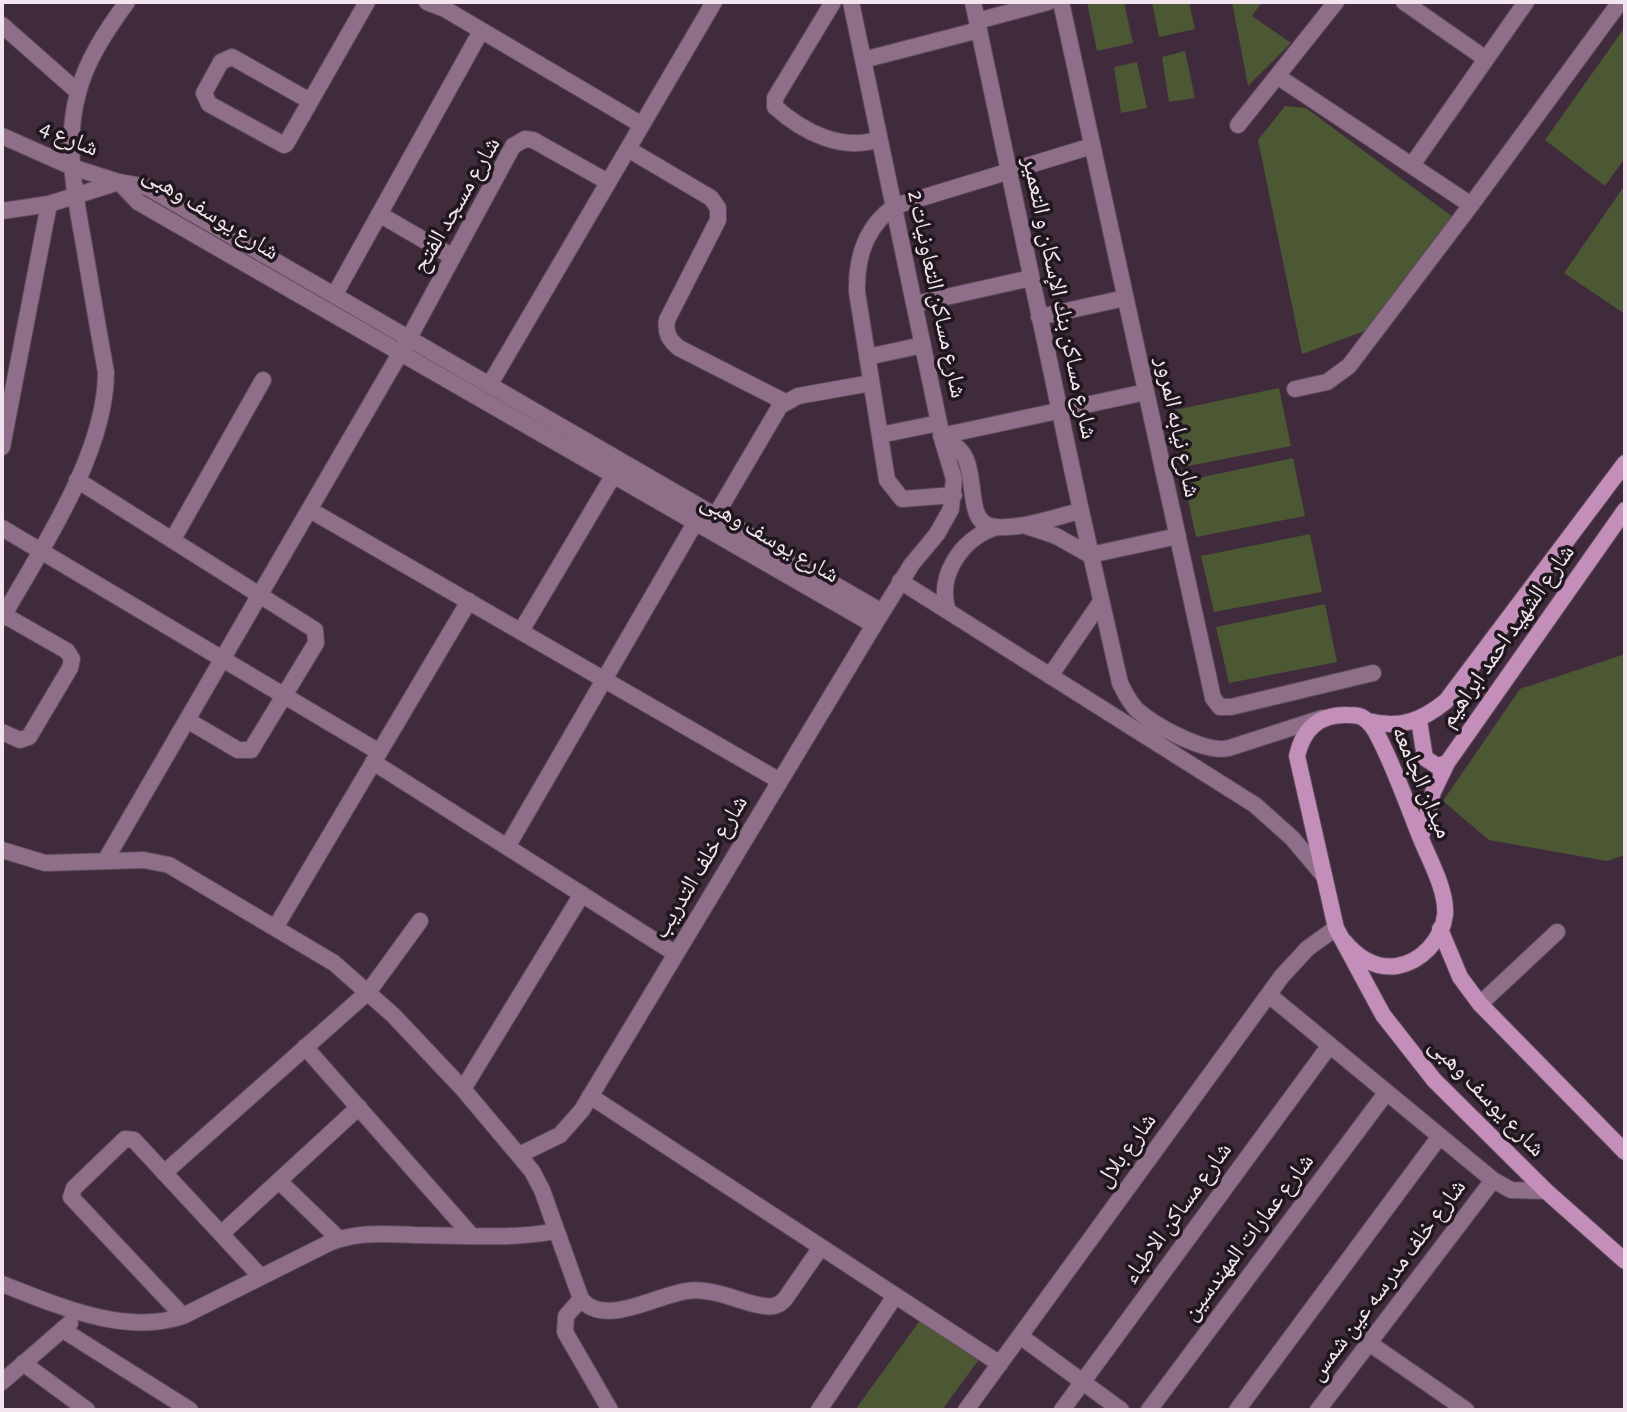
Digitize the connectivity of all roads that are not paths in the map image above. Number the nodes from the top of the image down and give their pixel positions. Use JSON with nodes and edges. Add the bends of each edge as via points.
{"nodes":[{"id":1,"x":127,"y":2,"type":"edge"},
{"id":2,"x":367,"y":2,"type":"edge"},
{"id":3,"x":714,"y":2,"type":"edge"},
{"id":4,"x":833,"y":2,"type":"edge"},
{"id":5,"x":851,"y":2,"type":"edge"},
{"id":6,"x":973,"y":2,"type":"edge"},
{"id":7,"x":1048,"y":2,"type":"edge"},
{"id":8,"x":1061,"y":2,"type":"edge"},
{"id":9,"x":1336,"y":2,"type":"edge"},
{"id":10,"x":1404,"y":2,"type":"edge"},
{"id":11,"x":1526,"y":2,"type":"edge"},
{"id":12,"x":1620,"y":2,"type":"edge"},
{"id":13,"x":432,"y":3,"type":"edge"},
{"id":14,"x":2,"y":25,"type":"edge"},
{"id":15,"x":978,"y":26,"type":"junction"},
{"id":16,"x":481,"y":31,"type":"junction"},
{"id":17,"x":1486,"y":59,"type":"junction"},
{"id":18,"x":863,"y":60,"type":"junction"},
{"id":19,"x":1277,"y":76,"type":"junction"},
{"id":20,"x":78,"y":92,"type":"junction"},
{"id":21,"x":310,"y":101,"type":"junction"},
{"id":22,"x":642,"y":125,"type":"junction"},
{"id":23,"x":1238,"y":125,"type":"dead end"},
{"id":24,"x":2,"y":136,"type":"edge"},
{"id":25,"x":879,"y":139,"type":"junction"},
{"id":26,"x":1092,"y":146,"type":"junction"},
{"id":27,"x":628,"y":149,"type":"junction"},
{"id":28,"x":1412,"y":165,"type":"junction"},
{"id":29,"x":72,"y":167,"type":"junction"},
{"id":30,"x":1009,"y":172,"type":"junction"},
{"id":31,"x":119,"y":182,"type":"junction"},
{"id":32,"x":608,"y":182,"type":"junction"},
{"id":33,"x":75,"y":195,"type":"junction"},
{"id":34,"x":49,"y":204,"type":"junction"},
{"id":35,"x":1471,"y":205,"type":"junction"},
{"id":36,"x":895,"y":206,"type":"junction"},
{"id":37,"x":2,"y":211,"type":"edge"},
{"id":38,"x":379,"y":214,"type":"junction"},
{"id":39,"x":453,"y":257,"type":"junction"},
{"id":40,"x":1031,"y":278,"type":"junction"},
{"id":41,"x":335,"y":294,"type":"junction"},
{"id":42,"x":1125,"y":298,"type":"junction"},
{"id":43,"x":915,"y":304,"type":"junction"},
{"id":44,"x":1039,"y":317,"type":"junction"},
{"id":45,"x":409,"y":338,"type":"junction"},
{"id":46,"x":923,"y":345,"type":"junction"},
{"id":47,"x":400,"y":353,"type":"junction"},
{"id":48,"x":867,"y":357,"type":"junction"},
{"id":49,"x":263,"y":380,"type":"dead end"},
{"id":50,"x":871,"y":383,"type":"junction"},
{"id":51,"x":490,"y":384,"type":"junction"},
{"id":52,"x":1295,"y":389,"type":"dead end"},
{"id":53,"x":1146,"y":392,"type":"junction"},
{"id":54,"x":785,"y":402,"type":"junction"},
{"id":55,"x":1059,"y":410,"type":"junction"},
{"id":56,"x":941,"y":434,"type":"junction"},
{"id":57,"x":880,"y":435,"type":"junction"},
{"id":58,"x":2,"y":447,"type":"edge"},
{"id":59,"x":1625,"y":463,"type":"edge"},
{"id":60,"x":613,"y":476,"type":"junction"},
{"id":61,"x":77,"y":480,"type":"junction"},
{"id":62,"x":1619,"y":485,"type":"edge"},
{"id":63,"x":954,"y":495,"type":"junction"},
{"id":64,"x":310,"y":510,"type":"junction"},
{"id":65,"x":1625,"y":510,"type":"edge"},
{"id":66,"x":1081,"y":511,"type":"junction"},
{"id":67,"x":706,"y":523,"type":"junction"},
{"id":68,"x":1023,"y":525,"type":"junction"},
{"id":69,"x":2,"y":528,"type":"edge"},
{"id":70,"x":994,"y":528,"type":"junction"},
{"id":71,"x":1178,"y":536,"type":"junction"},
{"id":72,"x":173,"y":539,"type":"junction"},
{"id":73,"x":41,"y":550,"type":"junction"},
{"id":74,"x":1090,"y":555,"type":"junction"},
{"id":75,"x":900,"y":581,"type":"junction"},
{"id":76,"x":260,"y":595,"type":"junction"},
{"id":77,"x":469,"y":601,"type":"junction"},
{"id":78,"x":1100,"y":603,"type":"junction"},
{"id":79,"x":948,"y":611,"type":"junction"},
{"id":80,"x":3,"y":616,"type":"edge"},
{"id":81,"x":878,"y":618,"type":"junction"},
{"id":82,"x":521,"y":631,"type":"junction"},
{"id":83,"x":222,"y":658,"type":"junction"},
{"id":84,"x":1373,"y":673,"type":"dead end"},
{"id":85,"x":1050,"y":676,"type":"junction"},
{"id":86,"x":604,"y":679,"type":"junction"},
{"id":87,"x":284,"y":695,"type":"junction"},
{"id":88,"x":1322,"y":718,"type":"junction"},
{"id":89,"x":187,"y":720,"type":"junction"},
{"id":90,"x":1419,"y":720,"type":"junction"},
{"id":91,"x":1368,"y":721,"type":"junction"},
{"id":92,"x":2,"y":732,"type":"edge"},
{"id":93,"x":1216,"y":750,"type":"junction"},
{"id":94,"x":376,"y":757,"type":"junction"},
{"id":95,"x":1447,"y":763,"type":"junction"},
{"id":96,"x":1206,"y":773,"type":"junction"},
{"id":97,"x":780,"y":781,"type":"junction"},
{"id":98,"x":1421,"y":839,"type":"junction"},
{"id":99,"x":507,"y":847,"type":"junction"},
{"id":100,"x":2,"y":850,"type":"edge"},
{"id":101,"x":2,"y":857,"type":"edge"},
{"id":102,"x":24,"y":857,"type":"junction"},
{"id":103,"x":105,"y":861,"type":"junction"},
{"id":104,"x":1324,"y":876,"type":"junction"},
{"id":105,"x":582,"y":894,"type":"junction"},
{"id":106,"x":420,"y":921,"type":"dead end"},
{"id":107,"x":275,"y":928,"type":"junction"},
{"id":108,"x":1440,"y":929,"type":"junction"},
{"id":109,"x":1557,"y":932,"type":"dead end"},
{"id":110,"x":1340,"y":935,"type":"junction"},
{"id":111,"x":676,"y":954,"type":"junction"},
{"id":112,"x":369,"y":991,"type":"junction"},
{"id":113,"x":1269,"y":995,"type":"junction"},
{"id":114,"x":1480,"y":1004,"type":"junction"},
{"id":115,"x":1330,"y":1045,"type":"junction"},
{"id":116,"x":305,"y":1047,"type":"junction"},
{"id":117,"x":463,"y":1089,"type":"junction"},
{"id":118,"x":1386,"y":1093,"type":"junction"},
{"id":119,"x":590,"y":1096,"type":"junction"},
{"id":120,"x":359,"y":1107,"type":"junction"},
{"id":121,"x":1440,"y":1136,"type":"junction"},
{"id":122,"x":1625,"y":1152,"type":"edge"},
{"id":123,"x":519,"y":1155,"type":"junction"},
{"id":124,"x":164,"y":1173,"type":"junction"},
{"id":125,"x":1493,"y":1180,"type":"junction"},
{"id":126,"x":279,"y":1181,"type":"junction"},
{"id":127,"x":1546,"y":1191,"type":"junction"},
{"id":128,"x":556,"y":1231,"type":"junction"},
{"id":129,"x":221,"y":1234,"type":"junction"},
{"id":130,"x":472,"y":1236,"type":"junction"},
{"id":131,"x":339,"y":1239,"type":"junction"},
{"id":132,"x":821,"y":1247,"type":"junction"},
{"id":133,"x":1625,"y":1261,"type":"edge"},
{"id":134,"x":261,"y":1277,"type":"junction"},
{"id":135,"x":6,"y":1290,"type":"edge"},
{"id":136,"x":895,"y":1296,"type":"junction"},
{"id":137,"x":581,"y":1299,"type":"junction"},
{"id":138,"x":82,"y":1312,"type":"junction"},
{"id":139,"x":183,"y":1316,"type":"junction"},
{"id":140,"x":63,"y":1330,"type":"junction"},
{"id":141,"x":1020,"y":1336,"type":"junction"},
{"id":142,"x":1369,"y":1343,"type":"junction"},
{"id":143,"x":23,"y":1363,"type":"junction"},
{"id":144,"x":1000,"y":1364,"type":"junction"},
{"id":145,"x":2,"y":1382,"type":"edge"},
{"id":146,"x":1083,"y":1382,"type":"junction"},
{"id":147,"x":87,"y":1410,"type":"edge"},
{"id":148,"x":190,"y":1410,"type":"edge"},
{"id":149,"x":610,"y":1410,"type":"edge"},
{"id":150,"x":819,"y":1410,"type":"edge"},
{"id":151,"x":966,"y":1410,"type":"edge"},
{"id":152,"x":1062,"y":1410,"type":"edge"},
{"id":153,"x":1121,"y":1410,"type":"edge"},
{"id":154,"x":1149,"y":1410,"type":"edge"},
{"id":155,"x":1237,"y":1410,"type":"edge"},
{"id":156,"x":1318,"y":1410,"type":"edge"},
{"id":157,"x":1466,"y":1410,"type":"edge"}],
"edges":[{"from":1,"to":20,"type":"street","via":[[101,38]]},
{"from":2,"to":21,"type":"street"},
{"from":3,"to":22,"type":"street"},
{"from":4,"to":25,"type":"street","via":[[774,105],[838,143]]},
{"from":5,"to":18,"type":"street","name":"شارع مساكن التعاونيات 2"},
{"from":6,"to":15,"type":"street","name":"شارع مساكن بنك الإسكان و التعمير"},
{"from":7,"to":15,"type":"street"},
{"from":8,"to":26,"type":"street","name":"شارع نيابه المرور"},
{"from":9,"to":19,"type":"street"},
{"from":10,"to":17,"type":"street"},
{"from":11,"to":17,"type":"street"},
{"from":12,"to":35,"type":"street"},
{"from":13,"to":16,"type":"street"},
{"from":14,"to":20,"type":"street"},
{"from":15,"to":18,"type":"street"},
{"from":15,"to":30,"type":"street","name":"شارع مساكن بنك الإسكان و التعمير"},
{"from":16,"to":22,"type":"street"},
{"from":16,"to":38,"type":"street"},
{"from":17,"to":28,"type":"street"},
{"from":18,"to":25,"type":"street","name":"شارع مساكن التعاونيات 2"},
{"from":19,"to":23,"type":"street"},
{"from":19,"to":28,"type":"street"},
{"from":20,"to":29,"type":"street"},
{"from":21,"to":21,"type":"street","via":[[284,145],[209,104],[204,93],[221,62],[232,57]]},
{"from":22,"to":27,"type":"street"},
{"from":24,"to":29,"type":"street","name":"شارع 4"},
{"from":25,"to":36,"type":"street","name":"شارع مساكن التعاونيات 2"},
{"from":26,"to":30,"type":"street"},
{"from":26,"to":42,"type":"street","name":"شارع نيابه المرور"},
{"from":27,"to":32,"type":"street"},
{"from":27,"to":54,"type":"street","via":[[711,198],[718,208],[718,220],[667,320],[671,341]]},
{"from":28,"to":35,"type":"street"},
{"from":29,"to":31,"type":"street","name":"شارع 4"},
{"from":29,"to":33,"type":"street"},
{"from":30,"to":36,"type":"street"},
{"from":30,"to":40,"type":"street","name":"شارع مساكن بنك الإسكان و التعمير"},
{"from":31,"to":33,"type":"street"},
{"from":31,"to":41,"type":"street","name":"شارع يوسف وهبى","via":[[147,187]]},
{"from":31,"to":47,"type":"street","name":"شارع يوسف وهبى","via":[[138,202]]},
{"from":32,"to":39,"type":"street","name":"شارع مسجد الفتح","via":[[533,140],[518,141]]},
{"from":32,"to":51,"type":"street"},
{"from":33,"to":34,"type":"street"},
{"from":33,"to":61,"type":"street","via":[[106,372],[101,417]]},
{"from":34,"to":37,"type":"street"},
{"from":34,"to":58,"type":"street"},
{"from":35,"to":52,"type":"street","via":[[1349,366],[1327,382]]},
{"from":36,"to":43,"type":"street","name":"شارع مساكن التعاونيات 2"},
{"from":36,"to":48,"type":"street","via":[[870,232],[858,271]]},
{"from":38,"to":39,"type":"street"},
{"from":38,"to":41,"type":"street"},
{"from":39,"to":45,"type":"street","name":"شارع مسجد الفتح"},
{"from":40,"to":43,"type":"street"},
{"from":40,"to":44,"type":"street","name":"شارع مساكن بنك الإسكان و التعمير"},
{"from":41,"to":45,"type":"street","name":"شارع يوسف وهبى"},
{"from":42,"to":44,"type":"street"},
{"from":42,"to":53,"type":"street","name":"شارع نيابه المرور"},
{"from":43,"to":46,"type":"street","name":"شارع مساكن التعاونيات 2"},
{"from":44,"to":55,"type":"street","name":"شارع مساكن بنك الإسكان و التعمير"},
{"from":45,"to":47,"type":"street","name":"شارع مسجد الفتح"},
{"from":45,"to":51,"type":"street","name":"شارع يوسف وهبى"},
{"from":46,"to":48,"type":"street"},
{"from":46,"to":56,"type":"street","name":"شارع مساكن التعاونيات 2"},
{"from":47,"to":60,"type":"street","name":"شارع يوسف وهبى"},
{"from":47,"to":64,"type":"street","name":"شارع مسجد الفتح"},
{"from":48,"to":50,"type":"street"},
{"from":49,"to":72,"type":"street"},
{"from":50,"to":54,"type":"street"},
{"from":50,"to":57,"type":"street"},
{"from":51,"to":67,"type":"street","name":"شارع يوسف وهبى"},
{"from":53,"to":55,"type":"street"},
{"from":53,"to":71,"type":"street","name":"شارع نيابه المرور"},
{"from":54,"to":67,"type":"street"},
{"from":55,"to":56,"type":"street"},
{"from":55,"to":66,"type":"street","name":"شارع مساكن بنك الإسكان و التعمير"},
{"from":56,"to":57,"type":"street"},
{"from":56,"to":63,"type":"street","name":"شارع مساكن التعاونيات 2"},
{"from":56,"to":70,"type":"street","via":[[964,454],[977,515]]},
{"from":57,"to":63,"type":"street","via":[[887,480],[902,499]]},
{"from":59,"to":62,"type":"main road","name":"شارع الشهيد احمد ابراهيم"},
{"from":60,"to":67,"type":"street","name":"شارع يوسف وهبى"},
{"from":60,"to":82,"type":"street"},
{"from":61,"to":72,"type":"street"},
{"from":61,"to":73,"type":"street"},
{"from":62,"to":90,"type":"main road","name":"شارع الشهيد احمد ابراهيم","via":[[1457,689]]},
{"from":63,"to":75,"type":"street","via":[[945,523]]},
{"from":64,"to":76,"type":"street","name":"شارع مسجد الفتح"},
{"from":64,"to":77,"type":"street"},
{"from":65,"to":95,"type":"main road","name":"شارع الشهيد احمد ابراهيم"},
{"from":66,"to":68,"type":"street"},
{"from":66,"to":74,"type":"street","name":"شارع مساكن بنك الإسكان و التعمير"},
{"from":67,"to":81,"type":"street","name":"شارع يوسف وهبى"},
{"from":67,"to":86,"type":"street"},
{"from":68,"to":70,"type":"street"},
{"from":68,"to":74,"type":"street"},
{"from":69,"to":73,"type":"street"},
{"from":70,"to":79,"type":"street","via":[[967,543],[948,574]]},
{"from":71,"to":74,"type":"street"},
{"from":71,"to":84,"type":"street","name":"شارع نيابه المرور","via":[[1213,698],[1220,707]]},
{"from":72,"to":76,"type":"street"},
{"from":73,"to":80,"type":"street"},
{"from":73,"to":83,"type":"street"},
{"from":74,"to":78,"type":"street","name":"شارع مساكن بنك الإسكان و التعمير"},
{"from":75,"to":79,"type":"street"},
{"from":75,"to":81,"type":"street","name":"شارع خلف التدريب"},
{"from":76,"to":83,"type":"street","name":"شارع مسجد الفتح"},
{"from":76,"to":87,"type":"street","via":[[317,634]]},
{"from":77,"to":82,"type":"street"},
{"from":77,"to":94,"type":"street"},
{"from":78,"to":85,"type":"street"},
{"from":78,"to":93,"type":"street","via":[[1129,700],[1149,719]]},
{"from":79,"to":85,"type":"street"},
{"from":80,"to":92,"type":"street","via":[[67,651],[72,659],[29,737],[20,740]]},
{"from":81,"to":97,"type":"street","name":"شارع خلف التدريب"},
{"from":82,"to":86,"type":"street"},
{"from":83,"to":87,"type":"street"},
{"from":83,"to":89,"type":"street","name":"شارع مسجد الفتح"},
{"from":85,"to":96,"type":"street"},
{"from":86,"to":97,"type":"street"},
{"from":86,"to":99,"type":"street"},
{"from":87,"to":89,"type":"street","via":[[247,751]]},
{"from":87,"to":94,"type":"street"},
{"from":88,"to":91,"type":"main road","name":"ميدان الجامعه","via":[[1352,715]]},
{"from":88,"to":93,"type":"street"},
{"from":88,"to":104,"type":"main road","via":[[1305,734],[1297,756]]},
{"from":89,"to":103,"type":"street","name":"شارع مسجد الفتح"},
{"from":90,"to":91,"type":"main road","name":"شارع الشهيد احمد ابراهيم","via":[[1394,725]]},
{"from":90,"to":95,"type":"main road","via":[[1425,758],[1437,766]]},
{"from":91,"to":98,"type":"main road","name":"ميدان الجامعه","via":[[1389,757]]},
{"from":93,"to":96,"type":"street"},
{"from":94,"to":99,"type":"street"},
{"from":94,"to":107,"type":"street"},
{"from":95,"to":98,"type":"main road","name":"شارع الشهيد احمد ابراهيم"},
{"from":96,"to":104,"type":"street","via":[[1274,821]]},
{"from":97,"to":111,"type":"street","name":"شارع خلف التدريب"},
{"from":98,"to":108,"type":"main road","name":"ميدان الجامعه","via":[[1444,903]]},
{"from":99,"to":105,"type":"street"},
{"from":100,"to":102,"type":"street"},
{"from":101,"to":102,"type":"street"},
{"from":102,"to":103,"type":"street","via":[[63,864]]},
{"from":103,"to":107,"type":"street","via":[[169,865]]},
{"from":104,"to":110,"type":"main road"},
{"from":105,"to":111,"type":"street"},
{"from":105,"to":117,"type":"street"},
{"from":106,"to":112,"type":"street"},
{"from":107,"to":112,"type":"street"},
{"from":108,"to":110,"type":"main road","via":[[1426,952],[1389,967],[1364,960]]},
{"from":108,"to":114,"type":"main road","via":[[1460,977]]},
{"from":109,"to":114,"type":"street"},
{"from":110,"to":113,"type":"street","name":"شارع بلال","via":[[1322,937],[1294,961]]},
{"from":110,"to":127,"type":"main road","name":"شارع يوسف وهبى","via":[[1368,991],[1407,1049]]},
{"from":111,"to":119,"type":"street","name":"شارع خلف التدريب"},
{"from":112,"to":116,"type":"street"},
{"from":112,"to":117,"type":"street"},
{"from":113,"to":115,"type":"street"},
{"from":113,"to":141,"type":"street","name":"شارع بلال"},
{"from":114,"to":122,"type":"main road"},
{"from":115,"to":118,"type":"street"},
{"from":115,"to":146,"type":"street","name":"شارع مساكن الاطباء"},
{"from":116,"to":120,"type":"street"},
{"from":116,"to":124,"type":"street"},
{"from":117,"to":123,"type":"street"},
{"from":118,"to":121,"type":"street"},
{"from":118,"to":154,"type":"street","name":"شارع عمارات المهندسين"},
{"from":119,"to":123,"type":"street","name":"شارع خلف التدريب","via":[[560,1135]]},
{"from":119,"to":132,"type":"street"},
{"from":120,"to":126,"type":"street"},
{"from":120,"to":130,"type":"street"},
{"from":121,"to":125,"type":"street"},
{"from":121,"to":155,"type":"street"},
{"from":123,"to":128,"type":"street","via":[[539,1183]]},
{"from":124,"to":129,"type":"street"},
{"from":124,"to":139,"type":"street","via":[[134,1140],[125,1139],[71,1193]]},
{"from":125,"to":127,"type":"street","via":[[1511,1190]]},
{"from":125,"to":142,"type":"street","name":"شارع خلف مدرسه عين شمس"},
{"from":126,"to":129,"type":"street"},
{"from":126,"to":131,"type":"street"},
{"from":127,"to":133,"type":"main road","name":"شارع يوسف وهبى"},
{"from":128,"to":130,"type":"street"},
{"from":128,"to":137,"type":"street"},
{"from":129,"to":134,"type":"street"},
{"from":130,"to":131,"type":"street","via":[[361,1234]]},
{"from":131,"to":134,"type":"street"},
{"from":132,"to":136,"type":"street"},
{"from":132,"to":137,"type":"street","via":[[777,1305],[705,1290],[608,1312],[592,1310]]},
{"from":134,"to":139,"type":"street"},
{"from":135,"to":138,"type":"street"},
{"from":136,"to":144,"type":"street"},
{"from":136,"to":150,"type":"street"},
{"from":137,"to":149,"type":"street","via":[[566,1316],[565,1332]]},
{"from":138,"to":139,"type":"street","via":[[127,1321]]},
{"from":138,"to":140,"type":"street"},
{"from":140,"to":143,"type":"street"},
{"from":140,"to":148,"type":"street"},
{"from":141,"to":144,"type":"street","name":"شارع بلال"},
{"from":141,"to":146,"type":"street"},
{"from":142,"to":156,"type":"street","name":"شارع خلف مدرسه عين شمس"},
{"from":142,"to":157,"type":"street"},
{"from":143,"to":145,"type":"street"},
{"from":143,"to":147,"type":"street"},
{"from":144,"to":151,"type":"street","name":"شارع بلال"},
{"from":146,"to":152,"type":"street","name":"شارع مساكن الاطباء"},
{"from":146,"to":153,"type":"street"}]}
